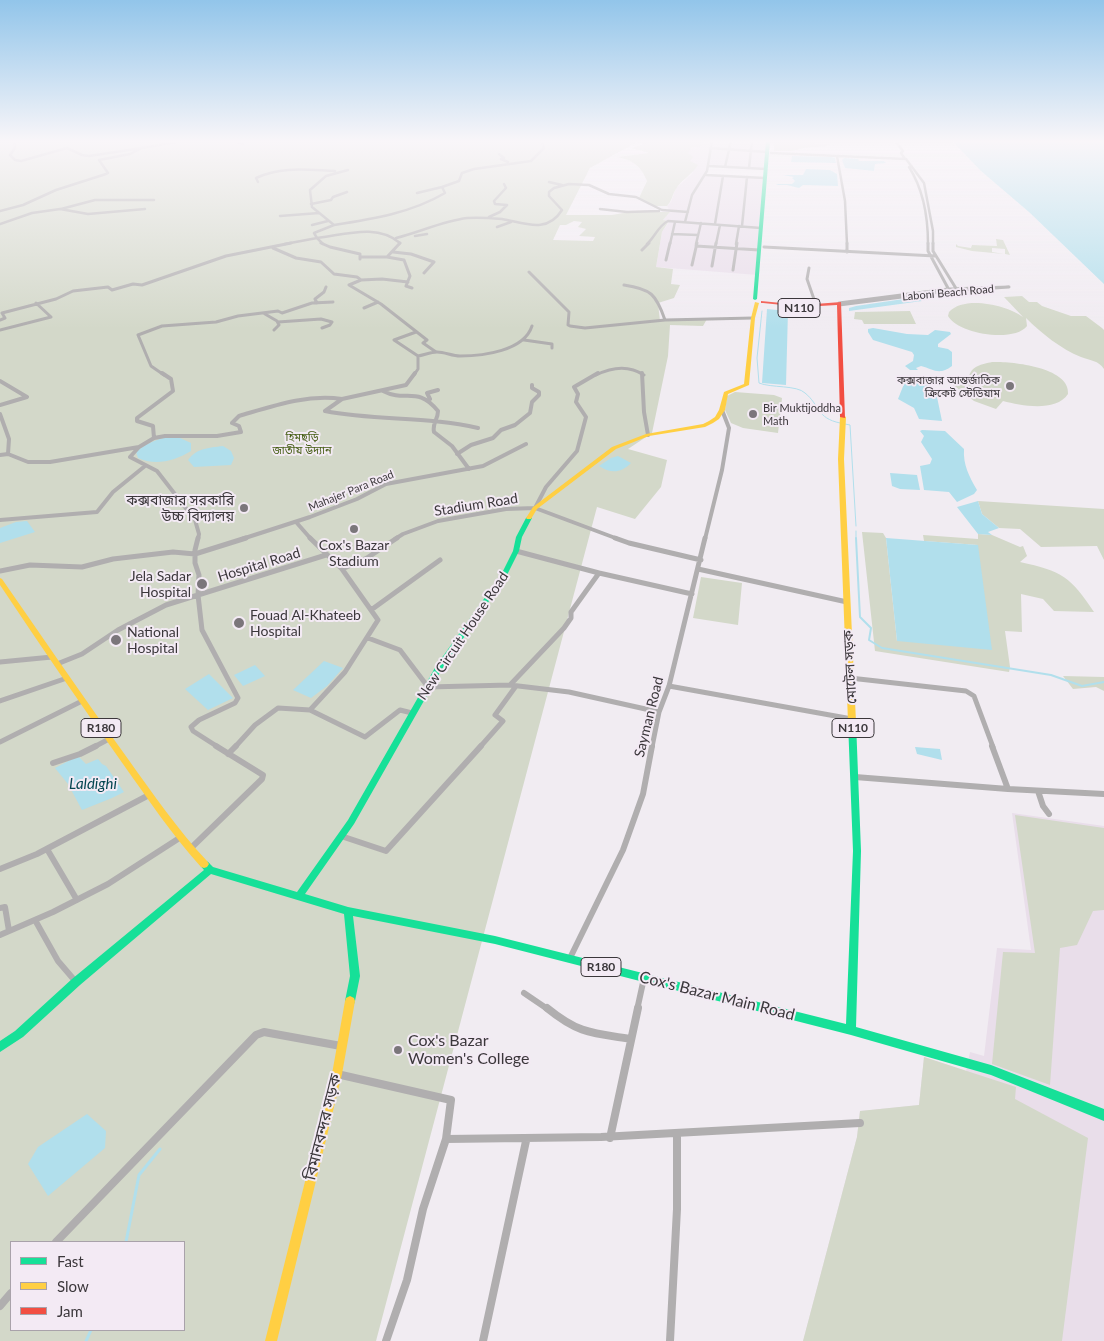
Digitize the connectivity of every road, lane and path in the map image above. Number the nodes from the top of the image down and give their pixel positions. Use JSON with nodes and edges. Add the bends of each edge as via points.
{"nodes":[{"id":1,"x":26,"y":204,"type":"edge"},
{"id":2,"x":79,"y":204,"type":"edge"},
{"id":3,"x":311,"y":204,"type":"edge"},
{"id":4,"x":423,"y":204,"type":"edge"},
{"id":5,"x":495,"y":204,"type":"edge"},
{"id":6,"x":557,"y":204,"type":"edge"},
{"id":7,"x":649,"y":204,"type":"edge"},
{"id":8,"x":690,"y":204,"type":"edge"},
{"id":9,"x":718,"y":204,"type":"edge"},
{"id":10,"x":743,"y":204,"type":"edge"},
{"id":11,"x":764,"y":204,"type":"edge"},
{"id":12,"x":765,"y":204,"type":"edge"},
{"id":13,"x":845,"y":204,"type":"edge"},
{"id":14,"x":923,"y":204,"type":"edge"},
{"id":15,"x":928,"y":204,"type":"edge"},
{"id":16,"x":60,"y":209,"type":"junction"},
{"id":17,"x":145,"y":209,"type":"dead end"},
{"id":18,"x":600,"y":209,"type":"dead end"},
{"id":19,"x":662,"y":210,"type":"junction"},
{"id":20,"x":0,"y":211,"type":"edge"},
{"id":21,"x":688,"y":212,"type":"junction"},
{"id":22,"x":319,"y":213,"type":"junction"},
{"id":23,"x":280,"y":216,"type":"dead end"},
{"id":24,"x":486,"y":219,"type":"junction"},
{"id":25,"x":328,"y":221,"type":"junction"},
{"id":26,"x":512,"y":221,"type":"junction"},
{"id":27,"x":675,"y":222,"type":"junction"},
{"id":28,"x":685,"y":222,"type":"junction"},
{"id":29,"x":926,"y":222,"type":"junction"},
{"id":30,"x":701,"y":223,"type":"junction"},
{"id":31,"x":931,"y":223,"type":"junction"},
{"id":32,"x":0,"y":224,"type":"edge"},
{"id":33,"x":715,"y":224,"type":"junction"},
{"id":34,"x":312,"y":225,"type":"dead end"},
{"id":35,"x":334,"y":225,"type":"junction"},
{"id":36,"x":720,"y":225,"type":"junction"},
{"id":37,"x":740,"y":226,"type":"junction"},
{"id":38,"x":498,"y":227,"type":"dead end"},
{"id":39,"x":761,"y":228,"type":"junction"},
{"id":40,"x":427,"y":234,"type":"dead end"},
{"id":41,"x":672,"y":234,"type":"junction"},
{"id":42,"x":412,"y":235,"type":"junction"},
{"id":43,"x":698,"y":235,"type":"junction"},
{"id":44,"x":317,"y":238,"type":"junction"},
{"id":45,"x":396,"y":238,"type":"junction"},
{"id":46,"x":928,"y":238,"type":"junction"},
{"id":47,"x":933,"y":239,"type":"junction"},
{"id":48,"x":696,"y":246,"type":"junction"},
{"id":49,"x":716,"y":247,"type":"junction"},
{"id":50,"x":273,"y":248,"type":"junction"},
{"id":51,"x":736,"y":248,"type":"junction"},
{"id":52,"x":762,"y":248,"type":"junction"},
{"id":53,"x":642,"y":250,"type":"dead end"},
{"id":54,"x":847,"y":251,"type":"junction"},
{"id":55,"x":393,"y":252,"type":"junction"},
{"id":56,"x":930,"y":256,"type":"junction"},
{"id":57,"x":935,"y":256,"type":"junction"},
{"id":58,"x":387,"y":257,"type":"junction"},
{"id":59,"x":666,"y":260,"type":"dead end"},
{"id":60,"x":692,"y":266,"type":"dead end"},
{"id":61,"x":712,"y":266,"type":"dead end"},
{"id":62,"x":809,"y":268,"type":"dead end"},
{"id":63,"x":733,"y":270,"type":"dead end"},
{"id":64,"x":529,"y":272,"type":"dead end"},
{"id":65,"x":424,"y":273,"type":"dead end"},
{"id":66,"x":360,"y":280,"type":"junction"},
{"id":67,"x":408,"y":282,"type":"junction"},
{"id":68,"x":624,"y":285,"type":"dead end"},
{"id":69,"x":326,"y":287,"type":"dead end"},
{"id":70,"x":412,"y":288,"type":"dead end"},
{"id":71,"x":949,"y":290,"type":"junction"},
{"id":72,"x":956,"y":290,"type":"junction"},
{"id":73,"x":333,"y":302,"type":"dead end"},
{"id":74,"x":378,"y":302,"type":"junction"},
{"id":75,"x":759,"y":302,"type":"junction"},
{"id":76,"x":36,"y":303,"type":"junction"},
{"id":77,"x":317,"y":303,"type":"junction"},
{"id":78,"x":839,"y":304,"type":"junction"},
{"id":79,"x":816,"y":305,"type":"junction"},
{"id":80,"x":364,"y":308,"type":"dead end"},
{"id":81,"x":265,"y":314,"type":"junction"},
{"id":82,"x":753,"y":318,"type":"junction"},
{"id":83,"x":0,"y":320,"type":"edge"},
{"id":84,"x":665,"y":320,"type":"junction"},
{"id":85,"x":278,"y":322,"type":"junction"},
{"id":86,"x":532,"y":326,"type":"dead end"},
{"id":87,"x":322,"y":328,"type":"dead end"},
{"id":88,"x":0,"y":330,"type":"edge"},
{"id":89,"x":274,"y":330,"type":"dead end"},
{"id":90,"x":416,"y":332,"type":"junction"},
{"id":91,"x":524,"y":340,"type":"junction"},
{"id":92,"x":552,"y":348,"type":"dead end"},
{"id":93,"x":436,"y":352,"type":"junction"},
{"id":94,"x":418,"y":356,"type":"junction"},
{"id":95,"x":0,"y":381,"type":"edge"},
{"id":96,"x":532,"y":385,"type":"dead end"},
{"id":97,"x":438,"y":390,"type":"dead end"},
{"id":98,"x":383,"y":391,"type":"junction"},
{"id":99,"x":342,"y":399,"type":"junction"},
{"id":100,"x":429,"y":401,"type":"junction"},
{"id":101,"x":0,"y":405,"type":"edge"},
{"id":102,"x":722,"y":410,"type":"junction"},
{"id":103,"x":0,"y":414,"type":"edge"},
{"id":104,"x":433,"y":421,"type":"junction"},
{"id":105,"x":478,"y":428,"type":"dead end"},
{"id":106,"x":648,"y":435,"type":"junction"},
{"id":107,"x":154,"y":438,"type":"junction"},
{"id":108,"x":526,"y":444,"type":"dead end"},
{"id":109,"x":139,"y":447,"type":"junction"},
{"id":110,"x":8,"y":454,"type":"junction"},
{"id":111,"x":457,"y":454,"type":"junction"},
{"id":112,"x":0,"y":455,"type":"edge"},
{"id":113,"x":145,"y":466,"type":"junction"},
{"id":114,"x":469,"y":469,"type":"junction"},
{"id":115,"x":535,"y":508,"type":"junction"},
{"id":116,"x":0,"y":520,"type":"edge"},
{"id":117,"x":296,"y":522,"type":"junction"},
{"id":118,"x":516,"y":551,"type":"junction"},
{"id":119,"x":195,"y":554,"type":"junction"},
{"id":120,"x":326,"y":555,"type":"junction"},
{"id":121,"x":440,"y":560,"type":"dead end"},
{"id":122,"x":700,"y":560,"type":"junction"},
{"id":123,"x":342,"y":569,"type":"junction"},
{"id":124,"x":698,"y":569,"type":"junction"},
{"id":125,"x":0,"y":571,"type":"edge"},
{"id":126,"x":599,"y":573,"type":"junction"},
{"id":127,"x":0,"y":580,"type":"edge"},
{"id":128,"x":692,"y":594,"type":"junction"},
{"id":129,"x":198,"y":595,"type":"junction"},
{"id":130,"x":847,"y":602,"type":"junction"},
{"id":131,"x":371,"y":610,"type":"junction"},
{"id":132,"x":368,"y":638,"type":"junction"},
{"id":133,"x":55,"y":661,"type":"junction"},
{"id":134,"x":0,"y":662,"type":"edge"},
{"id":135,"x":67,"y":678,"type":"junction"},
{"id":136,"x":850,"y":678,"type":"junction"},
{"id":137,"x":513,"y":686,"type":"junction"},
{"id":138,"x":669,"y":686,"type":"junction"},
{"id":139,"x":428,"y":687,"type":"junction"},
{"id":140,"x":0,"y":701,"type":"edge"},
{"id":141,"x":82,"y":701,"type":"junction"},
{"id":142,"x":310,"y":710,"type":"junction"},
{"id":143,"x":659,"y":712,"type":"junction"},
{"id":144,"x":412,"y":713,"type":"junction"},
{"id":145,"x":852,"y":719,"type":"junction"},
{"id":146,"x":109,"y":739,"type":"junction"},
{"id":147,"x":0,"y":742,"type":"edge"},
{"id":148,"x":228,"y":754,"type":"junction"},
{"id":149,"x":53,"y":763,"type":"dead end"},
{"id":150,"x":855,"y":777,"type":"junction"},
{"id":151,"x":1008,"y":789,"type":"junction"},
{"id":152,"x":1038,"y":791,"type":"junction"},
{"id":153,"x":1104,"y":794,"type":"edge"},
{"id":154,"x":149,"y":795,"type":"junction"},
{"id":155,"x":1049,"y":814,"type":"dead end"},
{"id":156,"x":341,"y":836,"type":"junction"},
{"id":157,"x":181,"y":837,"type":"junction"},
{"id":158,"x":47,"y":849,"type":"junction"},
{"id":159,"x":190,"y":849,"type":"junction"},
{"id":160,"x":0,"y":869,"type":"edge"},
{"id":161,"x":210,"y":870,"type":"junction"},
{"id":162,"x":298,"y":896,"type":"junction"},
{"id":163,"x":76,"y":900,"type":"junction"},
{"id":164,"x":0,"y":908,"type":"edge"},
{"id":165,"x":348,"y":911,"type":"junction"},
{"id":166,"x":35,"y":920,"type":"junction"},
{"id":167,"x":9,"y":931,"type":"junction"},
{"id":168,"x":0,"y":935,"type":"edge"},
{"id":169,"x":569,"y":959,"type":"junction"},
{"id":170,"x":644,"y":978,"type":"junction"},
{"id":171,"x":76,"y":982,"type":"junction"},
{"id":172,"x":524,"y":993,"type":"dead end"},
{"id":173,"x":851,"y":1030,"type":"junction"},
{"id":174,"x":631,"y":1039,"type":"junction"},
{"id":175,"x":341,"y":1046,"type":"junction"},
{"id":176,"x":0,"y":1047,"type":"edge"},
{"id":177,"x":337,"y":1074,"type":"junction"},
{"id":178,"x":1104,"y":1115,"type":"edge"},
{"id":179,"x":860,"y":1123,"type":"dead end"},
{"id":180,"x":677,"y":1134,"type":"junction"},
{"id":181,"x":610,"y":1138,"type":"junction"},
{"id":182,"x":446,"y":1139,"type":"junction"},
{"id":183,"x":526,"y":1141,"type":"junction"},
{"id":184,"x":57,"y":1241,"type":"edge"},
{"id":185,"x":10,"y":1294,"type":"edge"},
{"id":186,"x":0,"y":1306,"type":"edge"},
{"id":187,"x":271,"y":1341,"type":"edge"},
{"id":188,"x":386,"y":1341,"type":"edge"},
{"id":189,"x":483,"y":1341,"type":"edge"},
{"id":190,"x":670,"y":1341,"type":"edge"}],
"edges":[{"from":1,"to":20,"type":"street"},
{"from":2,"to":16,"type":"street"},
{"from":3,"to":22,"type":"street"},
{"from":4,"to":35,"type":"street","via":[[386,217]]},
{"from":5,"to":24,"type":"street","via":[[507,205]]},
{"from":6,"to":26,"type":"street","via":[[562,209],[554,221],[541,225]]},
{"from":7,"to":19,"type":"street"},
{"from":8,"to":21,"type":"street"},
{"from":9,"to":33,"type":"street"},
{"from":10,"to":37,"type":"street"},
{"from":11,"to":39,"type":"main road"},
{"from":12,"to":52,"type":"main road"},
{"from":13,"to":54,"type":"street"},
{"from":14,"to":29,"type":"street"},
{"from":15,"to":31,"type":"street"},
{"from":16,"to":17,"type":"street","via":[[88,214]]},
{"from":16,"to":32,"type":"street"},
{"from":18,"to":19,"type":"street","via":[[628,212]]},
{"from":19,"to":21,"type":"street"},
{"from":21,"to":28,"type":"street"},
{"from":22,"to":23,"type":"street"},
{"from":22,"to":25,"type":"street"},
{"from":24,"to":26,"type":"street"},
{"from":24,"to":42,"type":"street","via":[[464,218]]},
{"from":25,"to":34,"type":"street"},
{"from":25,"to":35,"type":"street"},
{"from":26,"to":38,"type":"street"},
{"from":27,"to":28,"type":"street"},
{"from":27,"to":41,"type":"street"},
{"from":27,"to":53,"type":"street","via":[[659,226]]},
{"from":28,"to":30,"type":"street"},
{"from":29,"to":31,"type":"street"},
{"from":29,"to":46,"type":"street"},
{"from":30,"to":33,"type":"street"},
{"from":30,"to":43,"type":"street"},
{"from":31,"to":47,"type":"street"},
{"from":33,"to":36,"type":"street"},
{"from":35,"to":44,"type":"street","via":[[314,233]]},
{"from":36,"to":37,"type":"street"},
{"from":36,"to":49,"type":"street"},
{"from":37,"to":39,"type":"street"},
{"from":37,"to":51,"type":"street"},
{"from":39,"to":52,"type":"main road"},
{"from":40,"to":42,"type":"street"},
{"from":41,"to":43,"type":"street"},
{"from":41,"to":59,"type":"street"},
{"from":42,"to":45,"type":"street"},
{"from":43,"to":48,"type":"street"},
{"from":44,"to":45,"type":"street","via":[[363,232]]},
{"from":44,"to":50,"type":"street"},
{"from":44,"to":58,"type":"street","via":[[326,246],[361,254],[360,258]]},
{"from":45,"to":55,"type":"street","via":[[400,243]]},
{"from":46,"to":47,"type":"street"},
{"from":46,"to":56,"type":"street"},
{"from":47,"to":57,"type":"street"},
{"from":48,"to":49,"type":"street"},
{"from":48,"to":60,"type":"street"},
{"from":49,"to":51,"type":"street"},
{"from":49,"to":61,"type":"street"},
{"from":50,"to":66,"type":"street","via":[[296,258],[321,262],[334,274]]},
{"from":50,"to":76,"type":"street","via":[[226,256],[142,285],[112,290],[108,287],[82,289]]},
{"from":51,"to":52,"type":"street"},
{"from":51,"to":63,"type":"street"},
{"from":52,"to":54,"type":"street"},
{"from":52,"to":75,"type":"main road"},
{"from":54,"to":56,"type":"street"},
{"from":55,"to":58,"type":"street"},
{"from":55,"to":65,"type":"street","via":[[413,254],[434,262]]},
{"from":56,"to":57,"type":"street"},
{"from":56,"to":71,"type":"street"},
{"from":57,"to":72,"type":"street"},
{"from":58,"to":67,"type":"street","via":[[406,262],[410,276]]},
{"from":62,"to":79,"type":"street","via":[[807,279]]},
{"from":64,"to":84,"type":"street","via":[[569,312],[570,326],[586,328]]},
{"from":66,"to":67,"type":"street"},
{"from":66,"to":74,"type":"street","via":[[349,285]]},
{"from":67,"to":70,"type":"street","via":[[406,286]]},
{"from":68,"to":84,"type":"street","via":[[653,292]]},
{"from":69,"to":77,"type":"street","via":[[315,299]]},
{"from":71,"to":72,"type":"street","name":"Laboni Beach Road"},
{"from":71,"to":78,"type":"street","name":"Laboni Beach Road"},
{"from":72,"to":72,"type":"street","name":"Laboni Beach Road","via":[[1005,286],[1009,288]]},
{"from":73,"to":77,"type":"street"},
{"from":74,"to":80,"type":"street"},
{"from":74,"to":90,"type":"street"},
{"from":75,"to":78,"type":"main road","name":"Laboni Beach Road","number":"N110","via":[[804,308]]},
{"from":75,"to":79,"type":"main road","name":"Laboni Beach Road","number":"N110"},
{"from":75,"to":82,"type":"main road"},
{"from":76,"to":83,"type":"street","via":[[2,313],[5,318]]},
{"from":76,"to":88,"type":"street","via":[[50,316]]},
{"from":77,"to":81,"type":"street","via":[[282,313]]},
{"from":78,"to":79,"type":"main road","name":"Laboni Beach Road","number":"N110"},
{"from":78,"to":130,"type":"main road","name":"মোটেল সড়ক","number":"N110"},
{"from":81,"to":85,"type":"street"},
{"from":81,"to":107,"type":"street","via":[[162,326],[138,335],[151,366],[171,379],[173,391],[137,418],[137,421],[153,426]]},
{"from":82,"to":84,"type":"street"},
{"from":82,"to":102,"type":"main road","via":[[746,385],[726,393]]},
{"from":85,"to":87,"type":"street","via":[[321,319],[332,322]]},
{"from":85,"to":89,"type":"street"},
{"from":86,"to":91,"type":"street"},
{"from":90,"to":93,"type":"street","via":[[428,340],[423,343]]},
{"from":90,"to":94,"type":"street","via":[[394,340]]},
{"from":91,"to":92,"type":"street","via":[[552,344]]},
{"from":91,"to":93,"type":"street","via":[[482,354],[452,356]]},
{"from":93,"to":94,"type":"street"},
{"from":94,"to":98,"type":"street","via":[[418,369],[406,385]]},
{"from":95,"to":101,"type":"street","via":[[27,398]]},
{"from":96,"to":111,"type":"street","via":[[539,395],[532,402],[530,413],[493,438]]},
{"from":97,"to":100,"type":"street","via":[[427,393]]},
{"from":98,"to":99,"type":"street"},
{"from":98,"to":100,"type":"street","via":[[391,396],[421,396]]},
{"from":99,"to":104,"type":"street","via":[[325,411]]},
{"from":99,"to":107,"type":"street","via":[[328,396],[299,399],[239,416],[232,423],[239,426],[241,432]]},
{"from":100,"to":104,"type":"street","via":[[438,411]]},
{"from":102,"to":106,"type":"main road","via":[[717,418],[705,425]]},
{"from":102,"to":122,"type":"street","name":"Sayman Road","via":[[728,428],[722,470]]},
{"from":103,"to":110,"type":"street","via":[[9,439]]},
{"from":104,"to":105,"type":"street"},
{"from":104,"to":111,"type":"street","via":[[434,434],[451,445]]},
{"from":106,"to":115,"type":"main road","via":[[614,448]]},
{"from":106,"to":115,"type":"street","name":"New Circuit House Road","via":[[644,374],[640,371],[609,368],[574,387],[578,394],[576,402],[586,417],[577,451],[546,488]]},
{"from":107,"to":109,"type":"street"},
{"from":108,"to":114,"type":"street","name":"Mahajer Para Road","via":[[495,461]]},
{"from":109,"to":110,"type":"street","via":[[50,462],[28,462]]},
{"from":109,"to":113,"type":"street","via":[[130,458]]},
{"from":110,"to":112,"type":"street"},
{"from":111,"to":114,"type":"street"},
{"from":113,"to":116,"type":"street","via":[[113,492],[97,512]]},
{"from":113,"to":119,"type":"street","via":[[157,470],[195,520],[199,534]]},
{"from":114,"to":117,"type":"street","name":"Mahajer Para Road","via":[[396,482]]},
{"from":115,"to":118,"type":"main road","name":"New Circuit House Road","via":[[519,538]]},
{"from":115,"to":122,"type":"street","via":[[630,543]]},
{"from":115,"to":123,"type":"street","name":"Stadium Road","via":[[506,509],[438,521],[403,534],[367,558]]},
{"from":117,"to":119,"type":"street","name":"Mahajer Para Road"},
{"from":117,"to":120,"type":"street"},
{"from":118,"to":126,"type":"street"},
{"from":118,"to":139,"type":"main road","name":"New Circuit House Road","via":[[490,599]]},
{"from":119,"to":125,"type":"street","via":[[173,552],[113,559],[82,567],[30,565]]},
{"from":119,"to":129,"type":"street"},
{"from":120,"to":123,"type":"street"},
{"from":120,"to":129,"type":"street","name":"Hospital Road"},
{"from":121,"to":131,"type":"street"},
{"from":122,"to":124,"type":"street","name":"Sayman Road"},
{"from":123,"to":131,"type":"street"},
{"from":124,"to":128,"type":"street","name":"Sayman Road"},
{"from":124,"to":130,"type":"street"},
{"from":126,"to":128,"type":"street"},
{"from":126,"to":137,"type":"street","via":[[571,612],[564,628]]},
{"from":127,"to":133,"type":"main road","number":"R180"},
{"from":128,"to":138,"type":"street","name":"Sayman Road"},
{"from":129,"to":133,"type":"street","name":"Hospital Road","via":[[142,617],[82,654]]},
{"from":129,"to":148,"type":"street","via":[[202,630],[238,698],[235,703],[190,727]]},
{"from":130,"to":136,"type":"main road","name":"মোটেল সড়ক","number":"N110"},
{"from":131,"to":132,"type":"street","via":[[378,622]]},
{"from":132,"to":139,"type":"street","via":[[400,650]]},
{"from":132,"to":142,"type":"street","via":[[345,672]]},
{"from":133,"to":134,"type":"street","name":"Hospital Road"},
{"from":133,"to":135,"type":"main road","number":"R180"},
{"from":135,"to":140,"type":"street"},
{"from":135,"to":141,"type":"main road","number":"R180"},
{"from":136,"to":145,"type":"main road","name":"মোটেল সড়ক","number":"N110"},
{"from":136,"to":151,"type":"street","via":[[971,693]]},
{"from":137,"to":139,"type":"street"},
{"from":137,"to":143,"type":"street","via":[[569,692]]},
{"from":137,"to":156,"type":"street","via":[[495,715],[503,721],[386,851]]},
{"from":138,"to":143,"type":"street","name":"Sayman Road"},
{"from":138,"to":145,"type":"street"},
{"from":139,"to":144,"type":"main road","name":"New Circuit House Road"},
{"from":141,"to":146,"type":"main road","number":"R180"},
{"from":141,"to":147,"type":"street"},
{"from":142,"to":144,"type":"street","via":[[365,737],[400,710]]},
{"from":142,"to":148,"type":"street","via":[[278,708],[255,725]]},
{"from":143,"to":169,"type":"street","name":"Sayman Road","via":[[643,794],[623,850]]},
{"from":144,"to":156,"type":"main road","name":"New Circuit House Road"},
{"from":145,"to":150,"type":"main road","name":"মোটেল সড়ক","number":"N110"},
{"from":146,"to":149,"type":"street"},
{"from":146,"to":154,"type":"main road","number":"R180"},
{"from":148,"to":159,"type":"street","via":[[263,775],[262,779]]},
{"from":150,"to":151,"type":"street"},
{"from":150,"to":173,"type":"main road","name":"মোটেল সড়ক","number":"N110","via":[[857,851]]},
{"from":151,"to":152,"type":"street"},
{"from":152,"to":153,"type":"street"},
{"from":152,"to":155,"type":"street"},
{"from":154,"to":157,"type":"main road","number":"R180"},
{"from":154,"to":158,"type":"street"},
{"from":156,"to":162,"type":"main road","name":"New Circuit House Road"},
{"from":157,"to":159,"type":"main road","number":"R180"},
{"from":157,"to":163,"type":"street","via":[[108,884]]},
{"from":158,"to":160,"type":"street"},
{"from":158,"to":163,"type":"street"},
{"from":159,"to":161,"type":"main road","number":"R180"},
{"from":161,"to":162,"type":"main road","number":"R180"},
{"from":161,"to":171,"type":"main road"},
{"from":162,"to":165,"type":"main road","number":"R180"},
{"from":163,"to":166,"type":"street"},
{"from":164,"to":167,"type":"street","via":[[5,907]]},
{"from":165,"to":169,"type":"main road","name":"Cox's Bazar Main Road","number":"R180","via":[[495,940]]},
{"from":165,"to":175,"type":"main road","name":"বিমানবন্দর সড়ক","via":[[355,976]]},
{"from":166,"to":167,"type":"street"},
{"from":166,"to":171,"type":"street","via":[[49,948]]},
{"from":167,"to":168,"type":"street"},
{"from":169,"to":170,"type":"main road","name":"Cox's Bazar Main Road","number":"R180"},
{"from":170,"to":173,"type":"main road","name":"Cox's Bazar Main Road","number":"R180"},
{"from":170,"to":174,"type":"street"},
{"from":171,"to":176,"type":"main road"},
{"from":172,"to":174,"type":"street","via":[[580,1030]]},
{"from":173,"to":178,"type":"main road","name":"Cox's Bazar Main Road","via":[[991,1070]]},
{"from":174,"to":181,"type":"street"},
{"from":175,"to":177,"type":"main road","name":"বিমানবন্দর সড়ক"},
{"from":175,"to":184,"type":"street","via":[[264,1032],[256,1035]]},
{"from":177,"to":182,"type":"street","via":[[451,1100]]},
{"from":177,"to":187,"type":"main road","name":"বিমানবন্দর সড়ক"},
{"from":179,"to":180,"type":"street"},
{"from":180,"to":181,"type":"street"},
{"from":180,"to":190,"type":"street","via":[[677,1209]]},
{"from":181,"to":183,"type":"street"},
{"from":182,"to":183,"type":"street"},
{"from":182,"to":188,"type":"street","via":[[423,1209],[407,1280]]},
{"from":183,"to":189,"type":"street"},
{"from":185,"to":186,"type":"street"}]}
